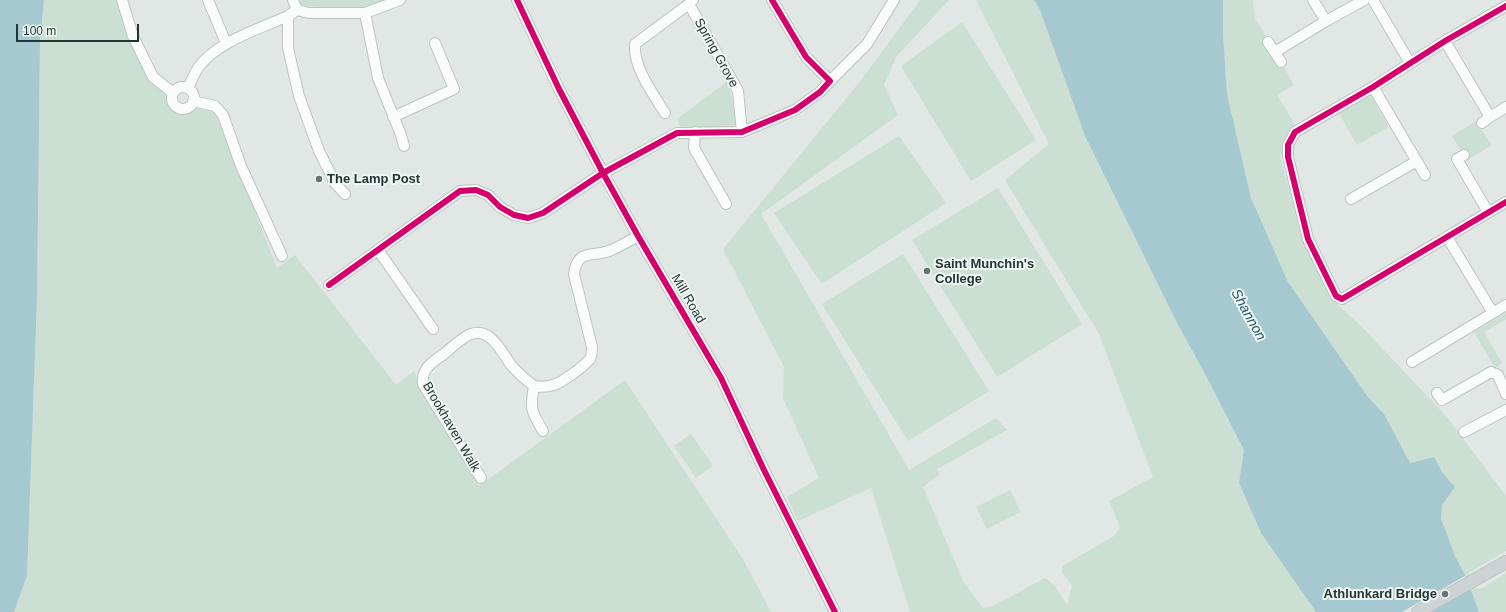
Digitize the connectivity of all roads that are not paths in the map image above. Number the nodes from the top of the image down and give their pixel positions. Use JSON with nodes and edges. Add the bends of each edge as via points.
{"nodes":[{"id":1,"x":122,"y":0,"type":"edge"},
{"id":2,"x":208,"y":0,"type":"edge"},
{"id":3,"x":293,"y":0,"type":"edge"},
{"id":4,"x":400,"y":0,"type":"edge"},
{"id":5,"x":517,"y":0,"type":"edge"},
{"id":6,"x":772,"y":0,"type":"edge"},
{"id":7,"x":894,"y":0,"type":"edge"},
{"id":8,"x":1313,"y":0,"type":"edge"},
{"id":9,"x":1364,"y":0,"type":"edge"},
{"id":10,"x":1373,"y":0,"type":"edge"},
{"id":11,"x":691,"y":2,"type":"edge"},
{"id":12,"x":1506,"y":6,"type":"edge"},
{"id":13,"x":297,"y":10,"type":"junction"},
{"id":14,"x":365,"y":13,"type":"junction"},
{"id":15,"x":288,"y":16,"type":"junction"},
{"id":16,"x":1326,"y":21,"type":"junction"},
{"id":17,"x":1445,"y":41,"type":"junction"},
{"id":18,"x":1268,"y":42,"type":"dead end"},
{"id":19,"x":226,"y":43,"type":"junction"},
{"id":20,"x":435,"y":43,"type":"dead end"},
{"id":21,"x":1275,"y":52,"type":"junction"},
{"id":22,"x":1281,"y":62,"type":"dead end"},
{"id":23,"x":1410,"y":63,"type":"junction"},
{"id":24,"x":830,"y":81,"type":"junction"},
{"id":25,"x":1373,"y":87,"type":"junction"},
{"id":26,"x":188,"y":88,"type":"junction"},
{"id":27,"x":173,"y":92,"type":"junction"},
{"id":28,"x":193,"y":101,"type":"junction"},
{"id":29,"x":1506,"y":107,"type":"edge"},
{"id":30,"x":666,"y":113,"type":"dead end"},
{"id":31,"x":393,"y":117,"type":"junction"},
{"id":32,"x":1490,"y":117,"type":"junction"},
{"id":33,"x":1482,"y":123,"type":"dead end"},
{"id":34,"x":695,"y":132,"type":"junction"},
{"id":35,"x":742,"y":132,"type":"junction"},
{"id":36,"x":404,"y":146,"type":"dead end"},
{"id":37,"x":1464,"y":155,"type":"dead end"},
{"id":38,"x":1417,"y":161,"type":"junction"},
{"id":39,"x":604,"y":173,"type":"junction"},
{"id":40,"x":1425,"y":175,"type":"dead end"},
{"id":41,"x":345,"y":194,"type":"dead end"},
{"id":42,"x":1351,"y":199,"type":"dead end"},
{"id":43,"x":1506,"y":202,"type":"edge"},
{"id":44,"x":726,"y":204,"type":"dead end"},
{"id":45,"x":1488,"y":212,"type":"junction"},
{"id":46,"x":638,"y":236,"type":"junction"},
{"id":47,"x":1447,"y":237,"type":"junction"},
{"id":48,"x":378,"y":250,"type":"junction"},
{"id":49,"x":282,"y":256,"type":"dead end"},
{"id":50,"x":329,"y":285,"type":"dead end"},
{"id":51,"x":1506,"y":305,"type":"edge"},
{"id":52,"x":1493,"y":313,"type":"junction"},
{"id":53,"x":433,"y":329,"type":"dead end"},
{"id":54,"x":1412,"y":362,"type":"dead end"},
{"id":55,"x":534,"y":386,"type":"junction"},
{"id":56,"x":1506,"y":394,"type":"edge"},
{"id":57,"x":1441,"y":400,"type":"dead end"},
{"id":58,"x":1506,"y":410,"type":"edge"},
{"id":59,"x":543,"y":431,"type":"dead end"},
{"id":60,"x":1464,"y":432,"type":"dead end"},
{"id":61,"x":480,"y":478,"type":"dead end"},
{"id":62,"x":1506,"y":562,"type":"edge"},
{"id":63,"x":835,"y":612,"type":"edge"},
{"id":64,"x":1418,"y":612,"type":"edge"}],
"edges":[{"from":1,"to":27,"type":"street","via":[[133,36],[153,77]]},
{"from":2,"to":19,"type":"street"},
{"from":3,"to":13,"type":"street"},
{"from":4,"to":14,"type":"street"},
{"from":5,"to":39,"type":"street","name":"Mill Road","via":[[559,89]]},
{"from":6,"to":24,"type":"street","via":[[806,57]]},
{"from":7,"to":24,"type":"street","via":[[867,44]]},
{"from":8,"to":16,"type":"street"},
{"from":9,"to":16,"type":"street"},
{"from":10,"to":23,"type":"street"},
{"from":11,"to":30,"type":"street","via":[[635,44],[635,52],[646,81]]},
{"from":11,"to":35,"type":"street","name":"Spring Grove","via":[[738,91]]},
{"from":12,"to":17,"type":"street"},
{"from":13,"to":14,"type":"street","via":[[309,13]]},
{"from":13,"to":15,"type":"street"},
{"from":14,"to":31,"type":"street","via":[[378,78]]},
{"from":15,"to":19,"type":"street"},
{"from":15,"to":41,"type":"street","via":[[288,48],[300,96],[319,151],[335,183]]},
{"from":16,"to":21,"type":"street"},
{"from":17,"to":23,"type":"street"},
{"from":17,"to":32,"type":"street"},
{"from":18,"to":21,"type":"street"},
{"from":19,"to":26,"type":"street","via":[[198,68]]},
{"from":20,"to":31,"type":"street","via":[[454,89]]},
{"from":21,"to":22,"type":"street"},
{"from":23,"to":25,"type":"street"},
{"from":24,"to":35,"type":"street","via":[[820,92],[795,110]]},
{"from":25,"to":38,"type":"street"},
{"from":25,"to":47,"type":"street","via":[[1295,132],[1288,145],[1288,157],[1308,239],[1336,296],[1342,299]]},
{"from":26,"to":27,"type":"street","via":[[178,88]]},
{"from":26,"to":28,"type":"street","via":[[193,95]]},
{"from":27,"to":28,"type":"street","via":[[173,103],[179,108],[186,108]]},
{"from":28,"to":49,"type":"street","via":[[215,106],[223,115],[241,166]]},
{"from":29,"to":32,"type":"street"},
{"from":31,"to":36,"type":"street"},
{"from":32,"to":33,"type":"street"},
{"from":34,"to":35,"type":"street"},
{"from":34,"to":39,"type":"street","via":[[676,133]]},
{"from":34,"to":44,"type":"street","via":[[694,148]]},
{"from":37,"to":45,"type":"street","via":[[1457,159]]},
{"from":38,"to":40,"type":"street"},
{"from":38,"to":42,"type":"street"},
{"from":39,"to":46,"type":"street","name":"Mill Road"},
{"from":39,"to":48,"type":"street","via":[[543,213],[528,218],[514,216],[488,195],[476,190],[460,191]]},
{"from":43,"to":45,"type":"street"},
{"from":45,"to":47,"type":"street"},
{"from":46,"to":55,"type":"street","via":[[611,250],[586,254],[579,259],[574,274],[592,347],[591,358],[553,385]]},
{"from":46,"to":63,"type":"street","name":"Mill Road","via":[[721,378]]},
{"from":47,"to":52,"type":"street"},
{"from":48,"to":50,"type":"street"},
{"from":48,"to":53,"type":"street"},
{"from":51,"to":52,"type":"street"},
{"from":52,"to":54,"type":"street"},
{"from":55,"to":59,"type":"street","via":[[531,404],[533,414]]},
{"from":55,"to":61,"type":"street","name":"Brookhaven Walk","via":[[512,366],[494,341],[480,334],[471,334],[431,362],[426,369],[422,377],[423,384]]},
{"from":56,"to":57,"type":"street","via":[[1498,375],[1491,372]]},
{"from":58,"to":60,"type":"street"},
{"from":62,"to":64,"type":"main road"}]}
